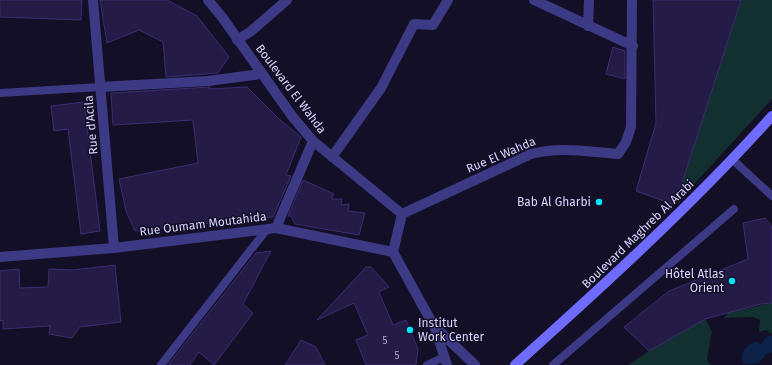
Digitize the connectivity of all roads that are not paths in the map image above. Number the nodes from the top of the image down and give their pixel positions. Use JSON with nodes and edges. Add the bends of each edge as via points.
{"nodes":[{"id":1,"x":93,"y":0,"type":"edge"},
{"id":2,"x":208,"y":0,"type":"edge"},
{"id":3,"x":287,"y":0,"type":"edge"},
{"id":4,"x":448,"y":0,"type":"edge"},
{"id":5,"x":534,"y":0,"type":"edge"},
{"id":6,"x":590,"y":0,"type":"edge"},
{"id":7,"x":632,"y":0,"type":"edge"},
{"id":8,"x":588,"y":26,"type":"junction"},
{"id":9,"x":237,"y":40,"type":"junction"},
{"id":10,"x":632,"y":46,"type":"junction"},
{"id":11,"x":261,"y":74,"type":"junction"},
{"id":12,"x":100,"y":87,"type":"junction"},
{"id":13,"x":0,"y":93,"type":"edge"},
{"id":14,"x":772,"y":116,"type":"edge"},
{"id":15,"x":313,"y":141,"type":"junction"},
{"id":16,"x":332,"y":157,"type":"junction"},
{"id":17,"x":733,"y":160,"type":"junction"},
{"id":18,"x":772,"y":196,"type":"edge"},
{"id":19,"x":734,"y":209,"type":"dead end"},
{"id":20,"x":402,"y":214,"type":"junction"},
{"id":21,"x":272,"y":229,"type":"junction"},
{"id":22,"x":114,"y":248,"type":"junction"},
{"id":23,"x":393,"y":252,"type":"junction"},
{"id":24,"x":0,"y":257,"type":"edge"},
{"id":25,"x":435,"y":328,"type":"junction"},
{"id":26,"x":445,"y":361,"type":"edge"},
{"id":27,"x":161,"y":365,"type":"edge"},
{"id":28,"x":427,"y":365,"type":"edge"},
{"id":29,"x":476,"y":365,"type":"edge"},
{"id":30,"x":515,"y":365,"type":"edge"},
{"id":31,"x":553,"y":365,"type":"edge"}],
"edges":[{"from":1,"to":12,"type":"street","name":"Rue d'Acila"},
{"from":2,"to":9,"type":"street","name":"Boulevard El Wahda"},
{"from":3,"to":9,"type":"street"},
{"from":4,"to":16,"type":"street","via":[[433,25],[414,24],[381,88]]},
{"from":5,"to":8,"type":"street"},
{"from":6,"to":8,"type":"street"},
{"from":7,"to":10,"type":"street","name":"Rue El Wahda"},
{"from":8,"to":10,"type":"street"},
{"from":9,"to":11,"type":"street","name":"Boulevard El Wahda"},
{"from":10,"to":20,"type":"street","name":"Rue El Wahda","via":[[631,127],[626,142],[618,154],[560,149],[531,154]]},
{"from":11,"to":12,"type":"street","via":[[208,81]]},
{"from":11,"to":15,"type":"street","name":"Boulevard El Wahda"},
{"from":12,"to":13,"type":"lane"},
{"from":12,"to":22,"type":"street","name":"Rue d'Acila"},
{"from":14,"to":17,"type":"main road","name":"Boulevard Maghreb Al Arabi"},
{"from":15,"to":16,"type":"street","name":"Boulevard El Wahda"},
{"from":15,"to":21,"type":"street"},
{"from":16,"to":20,"type":"street","name":"Boulevard El Wahda"},
{"from":17,"to":18,"type":"lane"},
{"from":17,"to":30,"type":"main road","name":"Boulevard Maghreb Al Arabi","via":[[641,251]]},
{"from":19,"to":31,"type":"lane"},
{"from":20,"to":23,"type":"street"},
{"from":21,"to":22,"type":"street","name":"Rue Oumam Moutahida"},
{"from":21,"to":23,"type":"street","name":"Rue Oumam Moutahida"},
{"from":21,"to":27,"type":"lane"},
{"from":22,"to":24,"type":"street","name":"Rue Oumam Moutahida"},
{"from":23,"to":25,"type":"street"},
{"from":25,"to":26,"type":"street"},
{"from":25,"to":29,"type":"street"},
{"from":26,"to":28,"type":"lane"}]}
